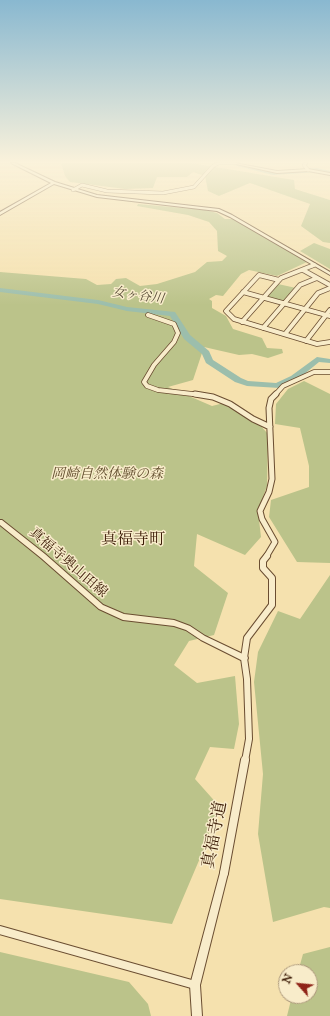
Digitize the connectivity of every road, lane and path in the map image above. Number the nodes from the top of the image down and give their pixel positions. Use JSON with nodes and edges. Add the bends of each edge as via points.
{"nodes":[{"id":1,"x":219,"y":210,"type":"edge"},
{"id":2,"x":314,"y":265,"type":"junction"},
{"id":3,"x":303,"y":270,"type":"junction"},
{"id":4,"x":330,"y":274,"type":"edge"},
{"id":5,"x":317,"y":278,"type":"junction"},
{"id":6,"x":279,"y":280,"type":"junction"},
{"id":7,"x":330,"y":287,"type":"edge"},
{"id":8,"x":243,"y":292,"type":"junction"},
{"id":9,"x":264,"y":297,"type":"junction"},
{"id":10,"x":285,"y":303,"type":"junction"},
{"id":11,"x":305,"y":309,"type":"junction"},
{"id":12,"x":330,"y":310,"type":"edge"},
{"id":13,"x":328,"y":315,"type":"edge"},
{"id":14,"x":148,"y":316,"type":"dead end"},
{"id":15,"x":242,"y":322,"type":"junction"},
{"id":16,"x":263,"y":328,"type":"junction"},
{"id":17,"x":285,"y":334,"type":"junction"},
{"id":18,"x":306,"y":341,"type":"junction"},
{"id":19,"x":330,"y":342,"type":"edge"},
{"id":20,"x":330,"y":372,"type":"edge"},
{"id":21,"x":270,"y":427,"type":"junction"},
{"id":22,"x":0,"y":522,"type":"edge"},
{"id":23,"x":244,"y":658,"type":"junction"},
{"id":24,"x":224,"y":873,"type":"joint"},
{"id":25,"x":0,"y":930,"type":"edge"},
{"id":26,"x":195,"y":985,"type":"junction"},
{"id":27,"x":197,"y":1016,"type":"edge"}],
"edges":[{"from":1,"to":2,"type":"street"},
{"from":2,"to":3,"type":"street"},
{"from":2,"to":4,"type":"street"},
{"from":3,"to":5,"type":"street"},
{"from":3,"to":6,"type":"street"},
{"from":5,"to":7,"type":"street"},
{"from":5,"to":10,"type":"street","via":[[300,285]]},
{"from":6,"to":8,"type":"street","via":[[259,275]]},
{"from":6,"to":9,"type":"street"},
{"from":7,"to":11,"type":"street","via":[[318,293]]},
{"from":8,"to":9,"type":"street"},
{"from":8,"to":15,"type":"street","via":[[226,311],[234,319]]},
{"from":9,"to":10,"type":"street"},
{"from":9,"to":15,"type":"street"},
{"from":10,"to":11,"type":"street"},
{"from":10,"to":16,"type":"street"},
{"from":11,"to":13,"type":"street"},
{"from":11,"to":17,"type":"street"},
{"from":12,"to":13,"type":"street"},
{"from":13,"to":18,"type":"street"},
{"from":14,"to":21,"type":"street","via":[[174,324],[178,333],[174,342],[147,376],[144,382],[146,386],[212,397],[230,404]]},
{"from":15,"to":16,"type":"street"},
{"from":16,"to":17,"type":"street"},
{"from":17,"to":18,"type":"street"},
{"from":18,"to":19,"type":"street","via":[[317,344]]},
{"from":20,"to":21,"type":"street","via":[[314,372],[292,381],[278,391],[271,399]]},
{"from":21,"to":23,"type":"street","name":"真福寺道","via":[[272,479],[260,511],[262,520],[275,542],[263,561],[263,568],[272,578],[272,605],[247,638]]},
{"from":22,"to":23,"type":"street","name":"真福寺奥山田線","via":[[43,556],[100,608],[123,617],[174,622]]},
{"from":23,"to":24,"type":"street","name":"真福寺道","via":[[249,739]]},
{"from":24,"to":26,"type":"street","name":"真福寺道"},
{"from":25,"to":26,"type":"street"},
{"from":26,"to":27,"type":"street","name":"真福寺道"}]}
